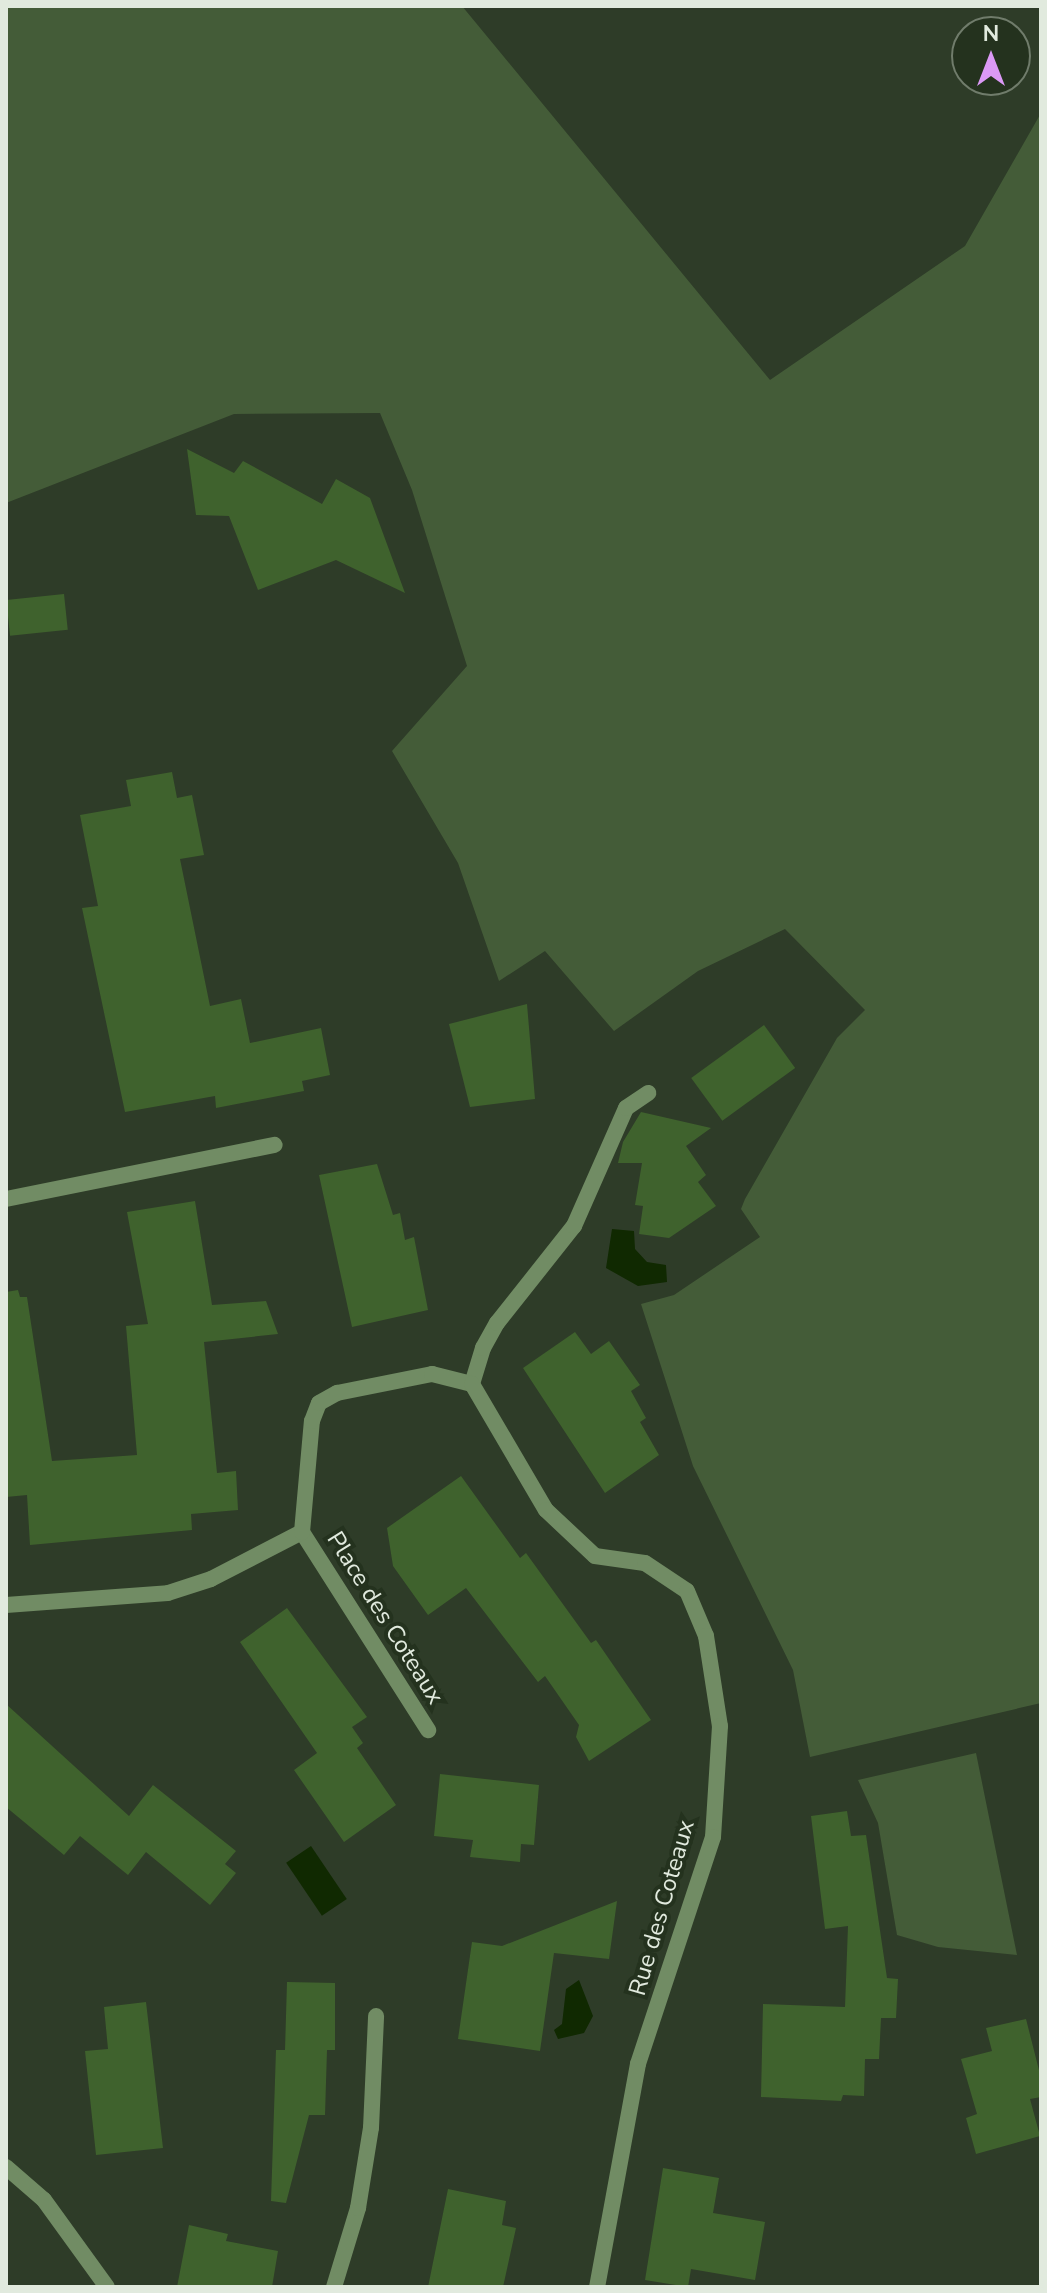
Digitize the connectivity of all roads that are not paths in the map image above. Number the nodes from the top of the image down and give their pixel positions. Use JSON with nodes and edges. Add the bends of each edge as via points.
{"nodes":[{"id":1,"x":648,"y":1093,"type":"dead end"},
{"id":2,"x":275,"y":1145,"type":"dead end"},
{"id":3,"x":6,"y":1199,"type":"edge"},
{"id":4,"x":472,"y":1384,"type":"junction"},
{"id":5,"x":302,"y":1532,"type":"junction"},
{"id":6,"x":6,"y":1605,"type":"edge"},
{"id":7,"x":428,"y":1730,"type":"dead end"},
{"id":8,"x":376,"y":2016,"type":"dead end"},
{"id":9,"x":6,"y":2167,"type":"edge"},
{"id":10,"x":107,"y":2287,"type":"edge"},
{"id":11,"x":334,"y":2287,"type":"edge"},
{"id":12,"x":597,"y":2287,"type":"edge"}],
"edges":[{"from":1,"to":4,"type":"street","via":[[626,1108],[574,1226],[497,1323]]},
{"from":2,"to":3,"type":"street"},
{"from":4,"to":5,"type":"street","via":[[432,1374],[337,1393],[319,1403],[312,1421]]},
{"from":4,"to":12,"type":"street","name":"Rue des Coteaux","via":[[546,1510],[595,1556],[645,1563],[687,1591],[706,1636],[720,1726],[713,1837],[638,2064]]},
{"from":5,"to":6,"type":"street","via":[[211,1579],[168,1593]]},
{"from":5,"to":7,"type":"street","name":"Place des Coteaux"},
{"from":8,"to":11,"type":"street","via":[[371,2128],[358,2208]]},
{"from":9,"to":10,"type":"street","via":[[44,2200]]}]}
